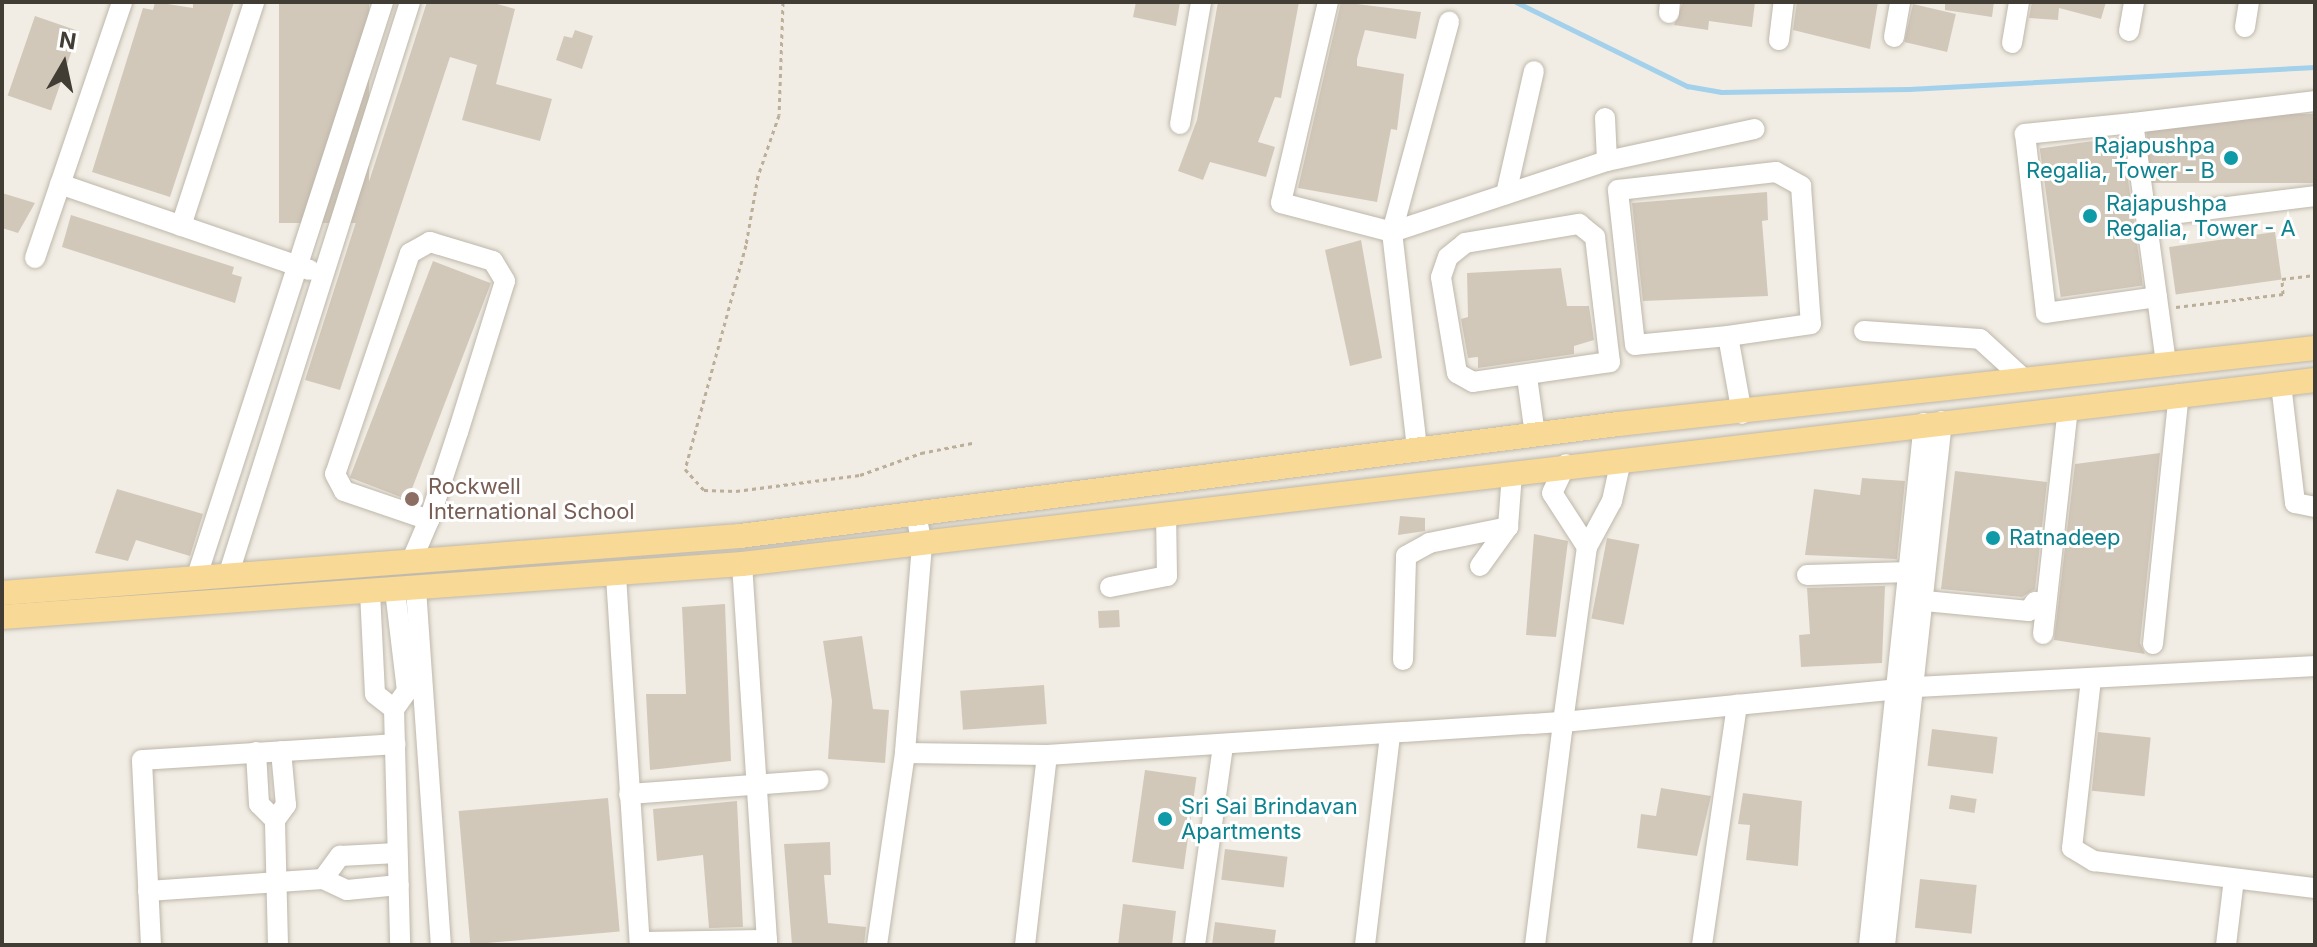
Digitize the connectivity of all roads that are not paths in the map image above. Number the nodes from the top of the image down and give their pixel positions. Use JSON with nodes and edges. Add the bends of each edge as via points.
{"nodes":[{"id":1,"x":122,"y":2,"type":"edge"},
{"id":2,"x":254,"y":2,"type":"edge"},
{"id":3,"x":383,"y":2,"type":"edge"},
{"id":4,"x":410,"y":2,"type":"edge"},
{"id":5,"x":1201,"y":2,"type":"edge"},
{"id":6,"x":1328,"y":2,"type":"edge"},
{"id":7,"x":1784,"y":2,"type":"edge"},
{"id":8,"x":1900,"y":2,"type":"edge"},
{"id":9,"x":2019,"y":2,"type":"edge"},
{"id":10,"x":2134,"y":2,"type":"edge"},
{"id":11,"x":2249,"y":2,"type":"edge"},
{"id":12,"x":1449,"y":22,"type":"dead end"},
{"id":13,"x":2245,"y":27,"type":"dead end"},
{"id":14,"x":2129,"y":31,"type":"dead end"},
{"id":15,"x":1894,"y":37,"type":"dead end"},
{"id":16,"x":1779,"y":40,"type":"dead end"},
{"id":17,"x":2012,"y":43,"type":"dead end"},
{"id":18,"x":1534,"y":71,"type":"dead end"},
{"id":19,"x":2315,"y":101,"type":"edge"},
{"id":20,"x":1605,"y":118,"type":"dead end"},
{"id":21,"x":2133,"y":123,"type":"junction"},
{"id":22,"x":1180,"y":124,"type":"dead end"},
{"id":23,"x":1755,"y":129,"type":"dead end"},
{"id":24,"x":1607,"y":161,"type":"junction"},
{"id":25,"x":60,"y":184,"type":"junction"},
{"id":26,"x":1506,"y":194,"type":"junction"},
{"id":27,"x":2315,"y":196,"type":"edge"},
{"id":28,"x":2147,"y":217,"type":"junction"},
{"id":29,"x":181,"y":226,"type":"junction"},
{"id":30,"x":1392,"y":232,"type":"junction"},
{"id":31,"x":35,"y":258,"type":"dead end"},
{"id":32,"x":298,"y":266,"type":"junction"},
{"id":33,"x":323,"y":274,"type":"junction"},
{"id":34,"x":2157,"y":294,"type":"junction"},
{"id":35,"x":1864,"y":331,"type":"dead end"},
{"id":36,"x":1728,"y":336,"type":"junction"},
{"id":37,"x":2315,"y":348,"type":"edge"},
{"id":38,"x":2166,"y":363,"type":"junction"},
{"id":39,"x":1527,"y":377,"type":"junction"},
{"id":40,"x":2025,"y":380,"type":"junction"},
{"id":41,"x":2315,"y":380,"type":"edge"},
{"id":42,"x":2281,"y":384,"type":"junction"},
{"id":43,"x":258,"y":391,"type":"junction"},
{"id":44,"x":2179,"y":394,"type":"junction"},
{"id":45,"x":282,"y":399,"type":"junction"},
{"id":46,"x":2068,"y":407,"type":"junction"},
{"id":47,"x":1742,"y":414,"type":"junction"},
{"id":48,"x":1933,"y":422,"type":"junction"},
{"id":49,"x":1535,"y":435,"type":"junction"},
{"id":50,"x":1417,"y":448,"type":"junction"},
{"id":51,"x":1621,"y":460,"type":"junction"},
{"id":52,"x":1566,"y":464,"type":"junction"},
{"id":53,"x":1512,"y":474,"type":"junction"},
{"id":54,"x":1191,"y":479,"type":"junction"},
{"id":55,"x":1927,"y":485,"type":"junction"},
{"id":56,"x":2315,"y":507,"type":"edge"},
{"id":57,"x":1195,"y":510,"type":"junction"},
{"id":58,"x":1166,"y":513,"type":"junction"},
{"id":59,"x":916,"y":514,"type":"junction"},
{"id":60,"x":429,"y":520,"type":"junction"},
{"id":61,"x":1508,"y":527,"type":"junction"},
{"id":62,"x":922,"y":545,"type":"junction"},
{"id":63,"x":1587,"y":547,"type":"junction"},
{"id":64,"x":411,"y":562,"type":"junction"},
{"id":65,"x":742,"y":564,"type":"junction"},
{"id":66,"x":1480,"y":566,"type":"dead end"},
{"id":67,"x":1910,"y":572,"type":"junction"},
{"id":68,"x":1807,"y":575,"type":"dead end"},
{"id":69,"x":228,"y":576,"type":"junction"},
{"id":70,"x":616,"y":576,"type":"junction"},
{"id":71,"x":196,"y":579,"type":"junction"},
{"id":72,"x":1110,"y":587,"type":"dead end"},
{"id":73,"x":406,"y":589,"type":"junction"},
{"id":74,"x":370,"y":592,"type":"junction"},
{"id":75,"x":2,"y":593,"type":"edge"},
{"id":76,"x":1925,"y":601,"type":"junction"},
{"id":77,"x":2035,"y":602,"type":"dead end"},
{"id":78,"x":2,"y":617,"type":"edge"},
{"id":79,"x":2043,"y":634,"type":"dead end"},
{"id":80,"x":2153,"y":644,"type":"dead end"},
{"id":81,"x":1403,"y":660,"type":"dead end"},
{"id":82,"x":2315,"y":666,"type":"edge"},
{"id":83,"x":2091,"y":679,"type":"junction"},
{"id":84,"x":1908,"y":688,"type":"junction"},
{"id":85,"x":1737,"y":705,"type":"junction"},
{"id":86,"x":394,"y":709,"type":"junction"},
{"id":87,"x":1563,"y":722,"type":"junction"},
{"id":88,"x":1390,"y":734,"type":"junction"},
{"id":89,"x":395,"y":744,"type":"junction"},
{"id":90,"x":1223,"y":747,"type":"junction"},
{"id":91,"x":281,"y":751,"type":"junction"},
{"id":92,"x":256,"y":752,"type":"junction"},
{"id":93,"x":905,"y":753,"type":"junction"},
{"id":94,"x":1047,"y":755,"type":"junction"},
{"id":95,"x":818,"y":780,"type":"dead end"},
{"id":96,"x":755,"y":785,"type":"junction"},
{"id":97,"x":629,"y":794,"type":"junction"},
{"id":98,"x":275,"y":820,"type":"junction"},
{"id":99,"x":397,"y":853,"type":"junction"},
{"id":100,"x":323,"y":879,"type":"junction"},
{"id":101,"x":2234,"y":879,"type":"junction"},
{"id":102,"x":276,"y":883,"type":"junction"},
{"id":103,"x":399,"y":885,"type":"junction"},
{"id":104,"x":2315,"y":888,"type":"edge"},
{"id":105,"x":148,"y":891,"type":"junction"},
{"id":106,"x":767,"y":942,"type":"edge"},
{"id":107,"x":640,"y":944,"type":"edge"},
{"id":108,"x":151,"y":945,"type":"edge"},
{"id":109,"x":278,"y":945,"type":"edge"},
{"id":110,"x":400,"y":945,"type":"edge"},
{"id":111,"x":441,"y":945,"type":"edge"},
{"id":112,"x":877,"y":945,"type":"edge"},
{"id":113,"x":1025,"y":945,"type":"edge"},
{"id":114,"x":1195,"y":945,"type":"edge"},
{"id":115,"x":1365,"y":945,"type":"edge"},
{"id":116,"x":1535,"y":945,"type":"edge"},
{"id":117,"x":1702,"y":945,"type":"edge"},
{"id":118,"x":1869,"y":945,"type":"edge"},
{"id":119,"x":1885,"y":945,"type":"edge"},
{"id":120,"x":2226,"y":945,"type":"edge"}],
"edges":[{"from":1,"to":25,"type":"street"},
{"from":2,"to":29,"type":"street"},
{"from":3,"to":32,"type":"street"},
{"from":4,"to":33,"type":"street"},
{"from":5,"to":22,"type":"street"},
{"from":6,"to":30,"type":"street","via":[[1281,203]]},
{"from":7,"to":16,"type":"street"},
{"from":8,"to":15,"type":"street"},
{"from":9,"to":17,"type":"street"},
{"from":10,"to":14,"type":"street"},
{"from":11,"to":13,"type":"street"},
{"from":12,"to":30,"type":"street"},
{"from":18,"to":26,"type":"street"},
{"from":19,"to":21,"type":"street"},
{"from":20,"to":24,"type":"street"},
{"from":21,"to":28,"type":"street"},
{"from":21,"to":34,"type":"street","via":[[2025,134],[2046,313]]},
{"from":23,"to":24,"type":"street"},
{"from":24,"to":26,"type":"street"},
{"from":25,"to":29,"type":"street"},
{"from":25,"to":31,"type":"street"},
{"from":26,"to":30,"type":"street"},
{"from":27,"to":28,"type":"street"},
{"from":28,"to":34,"type":"street"},
{"from":29,"to":32,"type":"street"},
{"from":30,"to":50,"type":"street"},
{"from":32,"to":33,"type":"street"},
{"from":32,"to":43,"type":"street"},
{"from":33,"to":45,"type":"street"},
{"from":34,"to":38,"type":"street"},
{"from":35,"to":40,"type":"street","via":[[1980,339]]},
{"from":36,"to":36,"type":"street","via":[[1811,324],[1795,178],[1776,172],[1618,190],[1635,345]]},
{"from":36,"to":47,"type":"street"},
{"from":37,"to":38,"type":"main road"},
{"from":38,"to":40,"type":"main road"},
{"from":39,"to":39,"type":"street","via":[[1473,382],[1457,373],[1441,277],[1448,257],[1465,243],[1579,224],[1595,237],[1610,362]]},
{"from":39,"to":49,"type":"street"},
{"from":40,"to":47,"type":"main road"},
{"from":41,"to":42,"type":"main road"},
{"from":42,"to":44,"type":"main road"},
{"from":42,"to":56,"type":"street","via":[[2295,503]]},
{"from":43,"to":45,"type":"street"},
{"from":43,"to":71,"type":"street"},
{"from":44,"to":46,"type":"main road"},
{"from":44,"to":80,"type":"street"},
{"from":45,"to":69,"type":"street"},
{"from":46,"to":48,"type":"main road"},
{"from":46,"to":79,"type":"street"},
{"from":47,"to":49,"type":"main road"},
{"from":48,"to":51,"type":"main road"},
{"from":48,"to":55,"type":"street"},
{"from":49,"to":50,"type":"main road"},
{"from":50,"to":54,"type":"main road"},
{"from":51,"to":52,"type":"main road"},
{"from":51,"to":63,"type":"street","via":[[1612,501]]},
{"from":52,"to":53,"type":"main road"},
{"from":52,"to":63,"type":"street","via":[[1552,493]]},
{"from":53,"to":57,"type":"main road"},
{"from":53,"to":61,"type":"street"},
{"from":54,"to":57,"type":"main road"},
{"from":54,"to":59,"type":"main road"},
{"from":55,"to":67,"type":"street"},
{"from":55,"to":76,"type":"street"},
{"from":57,"to":58,"type":"main road"},
{"from":58,"to":62,"type":"main road"},
{"from":58,"to":72,"type":"street","via":[[1167,576]]},
{"from":59,"to":62,"type":"street"},
{"from":59,"to":64,"type":"main road","via":[[740,536]]},
{"from":60,"to":60,"type":"street","via":[[344,491],[335,474],[410,253],[430,242],[493,261],[505,281]]},
{"from":60,"to":64,"type":"street"},
{"from":61,"to":66,"type":"street"},
{"from":61,"to":81,"type":"street","via":[[1429,543],[1406,556]]},
{"from":62,"to":65,"type":"main road"},
{"from":62,"to":93,"type":"street"},
{"from":63,"to":87,"type":"street"},
{"from":64,"to":69,"type":"main road"},
{"from":65,"to":70,"type":"main road"},
{"from":65,"to":96,"type":"street"},
{"from":67,"to":68,"type":"street"},
{"from":67,"to":84,"type":"street"},
{"from":69,"to":71,"type":"main road"},
{"from":70,"to":73,"type":"main road"},
{"from":70,"to":97,"type":"street"},
{"from":71,"to":75,"type":"main road"},
{"from":73,"to":74,"type":"main road"},
{"from":73,"to":86,"type":"street","via":[[407,691]]},
{"from":73,"to":111,"type":"street"},
{"from":74,"to":78,"type":"main road"},
{"from":74,"to":86,"type":"street","via":[[375,694]]},
{"from":76,"to":77,"type":"street","via":[[2027,611]]},
{"from":76,"to":84,"type":"street"},
{"from":82,"to":83,"type":"street"},
{"from":83,"to":84,"type":"street"},
{"from":83,"to":101,"type":"street","via":[[2072,848],[2094,861]]},
{"from":84,"to":85,"type":"street"},
{"from":84,"to":118,"type":"street"},
{"from":84,"to":119,"type":"street"},
{"from":85,"to":87,"type":"street"},
{"from":85,"to":117,"type":"street"},
{"from":86,"to":89,"type":"street"},
{"from":87,"to":88,"type":"street"},
{"from":87,"to":116,"type":"street"},
{"from":88,"to":90,"type":"street"},
{"from":88,"to":115,"type":"street"},
{"from":89,"to":91,"type":"street"},
{"from":89,"to":99,"type":"street"},
{"from":90,"to":94,"type":"street"},
{"from":90,"to":114,"type":"street"},
{"from":91,"to":92,"type":"street"},
{"from":91,"to":98,"type":"street","via":[[286,805]]},
{"from":92,"to":98,"type":"street","via":[[259,804]]},
{"from":92,"to":105,"type":"street","via":[[140,763]]},
{"from":93,"to":94,"type":"street"},
{"from":93,"to":112,"type":"street"},
{"from":94,"to":113,"type":"street"},
{"from":95,"to":96,"type":"street"},
{"from":96,"to":97,"type":"street"},
{"from":96,"to":106,"type":"street"},
{"from":97,"to":107,"type":"street"},
{"from":98,"to":102,"type":"street"},
{"from":99,"to":100,"type":"street","via":[[340,856]]},
{"from":99,"to":103,"type":"street"},
{"from":100,"to":102,"type":"street"},
{"from":100,"to":103,"type":"street","via":[[347,890]]},
{"from":101,"to":104,"type":"street"},
{"from":101,"to":120,"type":"street"},
{"from":102,"to":105,"type":"street"},
{"from":102,"to":109,"type":"street"},
{"from":103,"to":110,"type":"street"},
{"from":105,"to":108,"type":"street"},
{"from":106,"to":107,"type":"street"}]}
